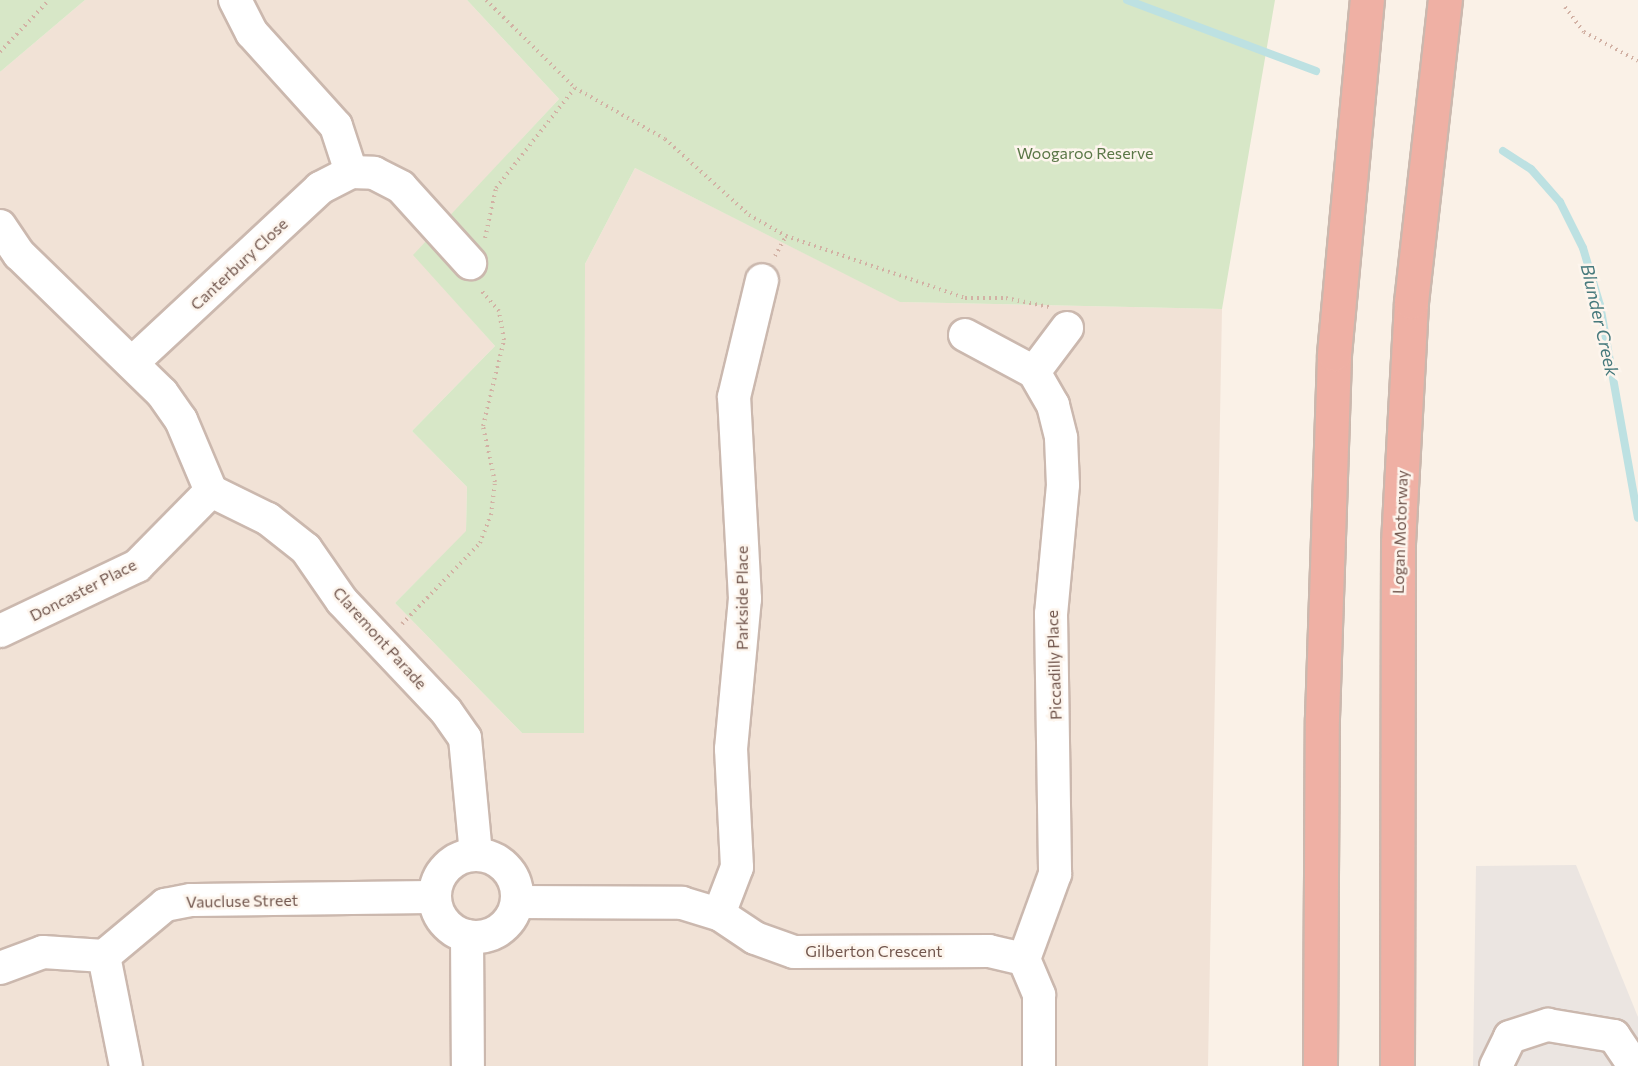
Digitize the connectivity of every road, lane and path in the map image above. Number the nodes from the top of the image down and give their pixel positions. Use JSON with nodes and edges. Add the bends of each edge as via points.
{"nodes":[{"id":1,"x":49,"y":0,"type":"edge"},
{"id":2,"x":236,"y":0,"type":"edge"},
{"id":3,"x":486,"y":0,"type":"edge"},
{"id":4,"x":1367,"y":0,"type":"edge"},
{"id":5,"x":1445,"y":0,"type":"edge"},
{"id":6,"x":1565,"y":7,"type":"dead end"},
{"id":7,"x":0,"y":52,"type":"edge"},
{"id":8,"x":1638,"y":61,"type":"edge"},
{"id":9,"x":575,"y":88,"type":"junction"},
{"id":10,"x":351,"y":172,"type":"junction"},
{"id":11,"x":0,"y":226,"type":"edge"},
{"id":12,"x":9,"y":262,"type":"edge"},
{"id":13,"x":470,"y":263,"type":"junction"},
{"id":14,"x":762,"y":280,"type":"dead end"},
{"id":15,"x":1067,"y":328,"type":"joint"},
{"id":16,"x":965,"y":335,"type":"dead end"},
{"id":17,"x":132,"y":363,"type":"junction"},
{"id":18,"x":1034,"y":372,"type":"junction"},
{"id":19,"x":211,"y":491,"type":"junction"},
{"id":20,"x":0,"y":631,"type":"edge"},
{"id":21,"x":383,"y":644,"type":"junction"},
{"id":22,"x":476,"y":854,"type":"junction"},
{"id":23,"x":434,"y":897,"type":"junction"},
{"id":24,"x":517,"y":902,"type":"junction"},
{"id":25,"x":719,"y":914,"type":"junction"},
{"id":26,"x":466,"y":936,"type":"junction"},
{"id":27,"x":104,"y":956,"type":"junction"},
{"id":28,"x":1024,"y":959,"type":"junction"},
{"id":29,"x":0,"y":968,"type":"edge"},
{"id":30,"x":126,"y":1066,"type":"edge"},
{"id":31,"x":468,"y":1066,"type":"edge"},
{"id":32,"x":1040,"y":1066,"type":"edge"},
{"id":33,"x":1320,"y":1066,"type":"edge"},
{"id":34,"x":1397,"y":1066,"type":"edge"},
{"id":35,"x":1496,"y":1066,"type":"edge"},
{"id":36,"x":1634,"y":1066,"type":"edge"}],
"edges":[{"from":1,"to":7,"type":"path"},
{"from":2,"to":10,"type":"street","via":[[252,33],[336,126]]},
{"from":3,"to":9,"type":"path"},
{"from":4,"to":33,"type":"highway","via":[[1347,169],[1332,401],[1322,718]]},
{"from":5,"to":34,"type":"highway","name":"Logan Motorway","via":[[1411,302],[1398,543]]},
{"from":6,"to":8,"type":"path","via":[[1584,32]]},
{"from":9,"to":13,"type":"path","via":[[496,188],[485,240]]},
{"from":9,"to":15,"type":"path","via":[[666,139],[749,215],[786,236],[965,298],[1006,298],[1063,309]]},
{"from":10,"to":13,"type":"street","via":[[374,173],[401,187]]},
{"from":10,"to":17,"type":"street","name":"Canterbury Close","via":[[320,188]]},
{"from":11,"to":12,"type":"street"},
{"from":12,"to":17,"type":"street"},
{"from":13,"to":21,"type":"path","via":[[476,284],[499,311],[504,340],[483,426],[495,482],[491,515],[480,543]]},
{"from":14,"to":25,"type":"street","name":"Parkside Place","via":[[734,397],[746,599],[731,749],[737,867]]},
{"from":15,"to":18,"type":"street"},
{"from":16,"to":18,"type":"street"},
{"from":17,"to":19,"type":"street","via":[[181,420]]},
{"from":18,"to":28,"type":"street","name":"Piccadilly Place","via":[[1053,405],[1063,485],[1050,614],[1055,874]]},
{"from":19,"to":20,"type":"street","name":"Doncaster Place","via":[[137,566]]},
{"from":19,"to":21,"type":"street","name":"Claremont Parade","via":[[268,519],[306,549],[342,601]]},
{"from":21,"to":22,"type":"street","name":"Claremont Parade","via":[[465,738]]},
{"from":22,"to":23,"type":"street","via":[[446,867]]},
{"from":22,"to":24,"type":"street","via":[[499,860],[514,878]]},
{"from":23,"to":26,"type":"street","via":[[439,914]]},
{"from":23,"to":27,"type":"street","name":"Vaucluse Street","via":[[190,900],[165,905]]},
{"from":24,"to":25,"type":"street","name":"Gilberton Crescent","via":[[682,903]]},
{"from":24,"to":26,"type":"street","via":[[499,930]]},
{"from":25,"to":28,"type":"street","name":"Gilberton Crescent","via":[[755,938],[794,952],[989,951]]},
{"from":26,"to":31,"type":"street"},
{"from":27,"to":29,"type":"street","via":[[43,952]]},
{"from":27,"to":30,"type":"street"},
{"from":28,"to":32,"type":"street","via":[[1039,995]]},
{"from":35,"to":36,"type":"street","via":[[1510,1037],[1548,1025],[1614,1036]]}]}
